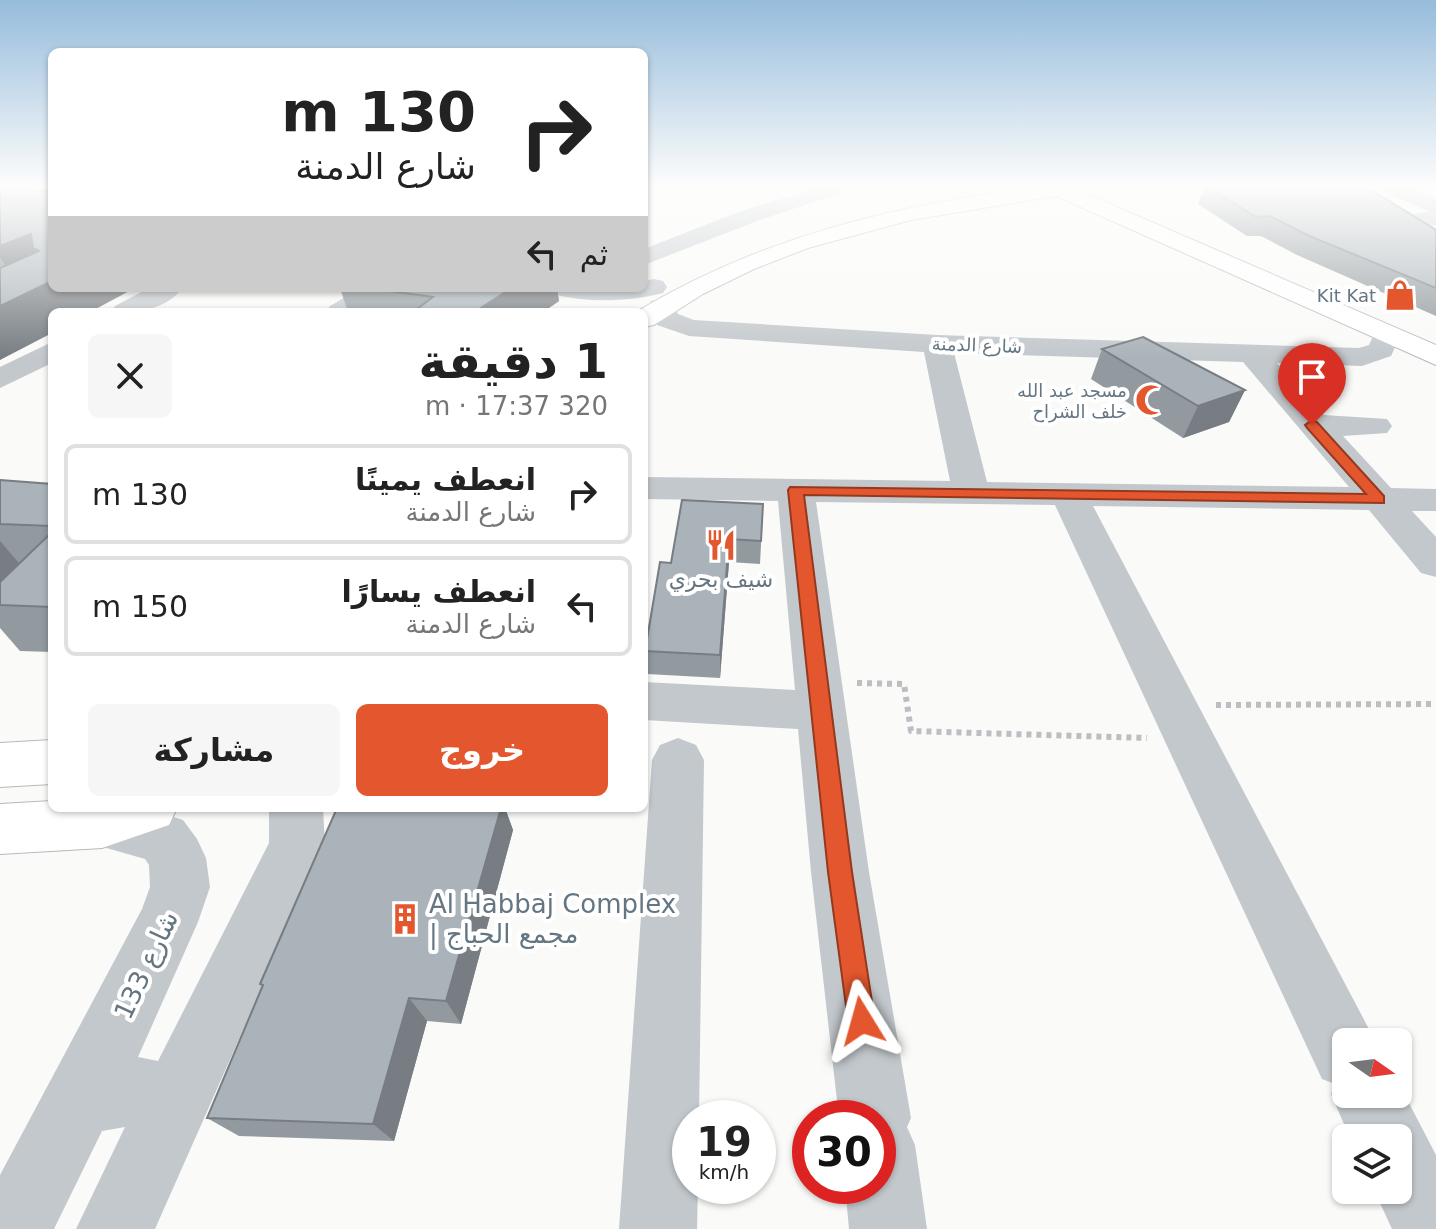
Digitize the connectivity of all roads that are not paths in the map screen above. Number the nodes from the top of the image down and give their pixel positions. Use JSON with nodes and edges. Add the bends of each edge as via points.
{"nodes":[{"id":1,"x":681,"y":243,"type":"edge"},
{"id":2,"x":744,"y":243,"type":"edge"},
{"id":3,"x":803,"y":243,"type":"edge"},
{"id":4,"x":1183,"y":243,"type":"edge"},
{"id":5,"x":1221,"y":243,"type":"edge"},
{"id":6,"x":648,"y":256,"type":"edge"},
{"id":7,"x":162,"y":292,"type":"edge"},
{"id":8,"x":373,"y":292,"type":"edge"},
{"id":9,"x":579,"y":292,"type":"edge"},
{"id":10,"x":626,"y":292,"type":"edge"},
{"id":11,"x":653,"y":304,"type":"edge"},
{"id":12,"x":132,"y":308,"type":"edge"},
{"id":13,"x":347,"y":308,"type":"edge"},
{"id":14,"x":602,"y":308,"type":"edge"},
{"id":15,"x":632,"y":308,"type":"edge"},
{"id":16,"x":704,"y":330,"type":"junction"},
{"id":17,"x":648,"y":334,"type":"edge"},
{"id":18,"x":1387,"y":334,"type":"junction"},
{"id":19,"x":1436,"y":336,"type":"edge"},
{"id":20,"x":937,"y":344,"type":"junction"},
{"id":21,"x":48,"y":353,"type":"edge"},
{"id":22,"x":1251,"y":353,"type":"junction"},
{"id":23,"x":1436,"y":356,"type":"edge"},
{"id":24,"x":0,"y":379,"type":"edge"},
{"id":25,"x":1312,"y":425,"type":"junction"},
{"id":26,"x":1375,"y":426,"type":"dead end"},
{"id":27,"x":648,"y":488,"type":"edge"},
{"id":28,"x":796,"y":490,"type":"junction"},
{"id":29,"x":971,"y":493,"type":"junction"},
{"id":30,"x":1068,"y":494,"type":"junction"},
{"id":31,"x":1379,"y":499,"type":"junction"},
{"id":32,"x":1436,"y":500,"type":"edge"},
{"id":33,"x":1436,"y":563,"type":"edge"},
{"id":34,"x":820,"y":697,"type":"junction"},
{"id":35,"x":648,"y":701,"type":"edge"},
{"id":36,"x":678,"y":760,"type":"dead end"},
{"id":37,"x":48,"y":762,"type":"edge"},
{"id":38,"x":0,"y":765,"type":"edge"},
{"id":39,"x":296,"y":812,"type":"edge"},
{"id":40,"x":126,"y":815,"type":"edge"},
{"id":41,"x":0,"y":829,"type":"edge"},
{"id":42,"x":1332,"y":1028,"type":"edge"},
{"id":43,"x":872,"y":1100,"type":"edge"},
{"id":44,"x":77,"y":1103,"type":"junction"},
{"id":45,"x":173,"y":1103,"type":"junction"},
{"id":46,"x":1412,"y":1187,"type":"edge"},
{"id":47,"x":885,"y":1204,"type":"edge"},
{"id":48,"x":13,"y":1229,"type":"edge"},
{"id":49,"x":115,"y":1229,"type":"edge"},
{"id":50,"x":658,"y":1229,"type":"edge"},
{"id":51,"x":888,"y":1229,"type":"edge"},
{"id":52,"x":1433,"y":1229,"type":"edge"}],
"edges":[{"from":1,"to":6,"type":"street"},
{"from":2,"to":11,"type":"main road","via":[[721,252]]},
{"from":3,"to":11,"type":"main road"},
{"from":4,"to":18,"type":"main road"},
{"from":5,"to":19,"type":"main road"},
{"from":7,"to":12,"type":"street"},
{"from":8,"to":13,"type":"street"},
{"from":9,"to":14,"type":"street","via":[[599,301]]},
{"from":10,"to":11,"type":"street"},
{"from":11,"to":15,"type":"main road"},
{"from":11,"to":16,"type":"street","name":"شارع الدمنة","via":[[676,325]]},
{"from":16,"to":17,"type":"street","name":"شارع الدمنة"},
{"from":16,"to":20,"type":"street","name":"شارع الدمنة"},
{"from":18,"to":22,"type":"street","name":"شارع الدمنة","via":[[1381,350],[1362,357]]},
{"from":18,"to":23,"type":"main road"},
{"from":20,"to":22,"type":"street","name":"شارع الدمنة"},
{"from":20,"to":29,"type":"street"},
{"from":21,"to":24,"type":"street"},
{"from":22,"to":25,"type":"street"},
{"from":25,"to":26,"type":"street"},
{"from":25,"to":31,"type":"street"},
{"from":27,"to":28,"type":"street"},
{"from":28,"to":29,"type":"street"},
{"from":28,"to":34,"type":"street"},
{"from":29,"to":30,"type":"street"},
{"from":30,"to":31,"type":"street"},
{"from":30,"to":42,"type":"street"},
{"from":31,"to":32,"type":"street"},
{"from":31,"to":33,"type":"street"},
{"from":34,"to":35,"type":"street"},
{"from":34,"to":43,"type":"street"},
{"from":36,"to":50,"type":"street"},
{"from":37,"to":38,"type":"main road"},
{"from":39,"to":45,"type":"street","via":[[297,845]]},
{"from":40,"to":41,"type":"main road"},
{"from":40,"to":44,"type":"street","name":"شارع 133","via":[[163,838],[177,858],[180,887],[156,950]]},
{"from":44,"to":45,"type":"street","via":[[131,1090]]},
{"from":44,"to":48,"type":"street","name":"شارع 133"},
{"from":45,"to":49,"type":"street"},
{"from":46,"to":52,"type":"street"},
{"from":47,"to":51,"type":"street"}]}
